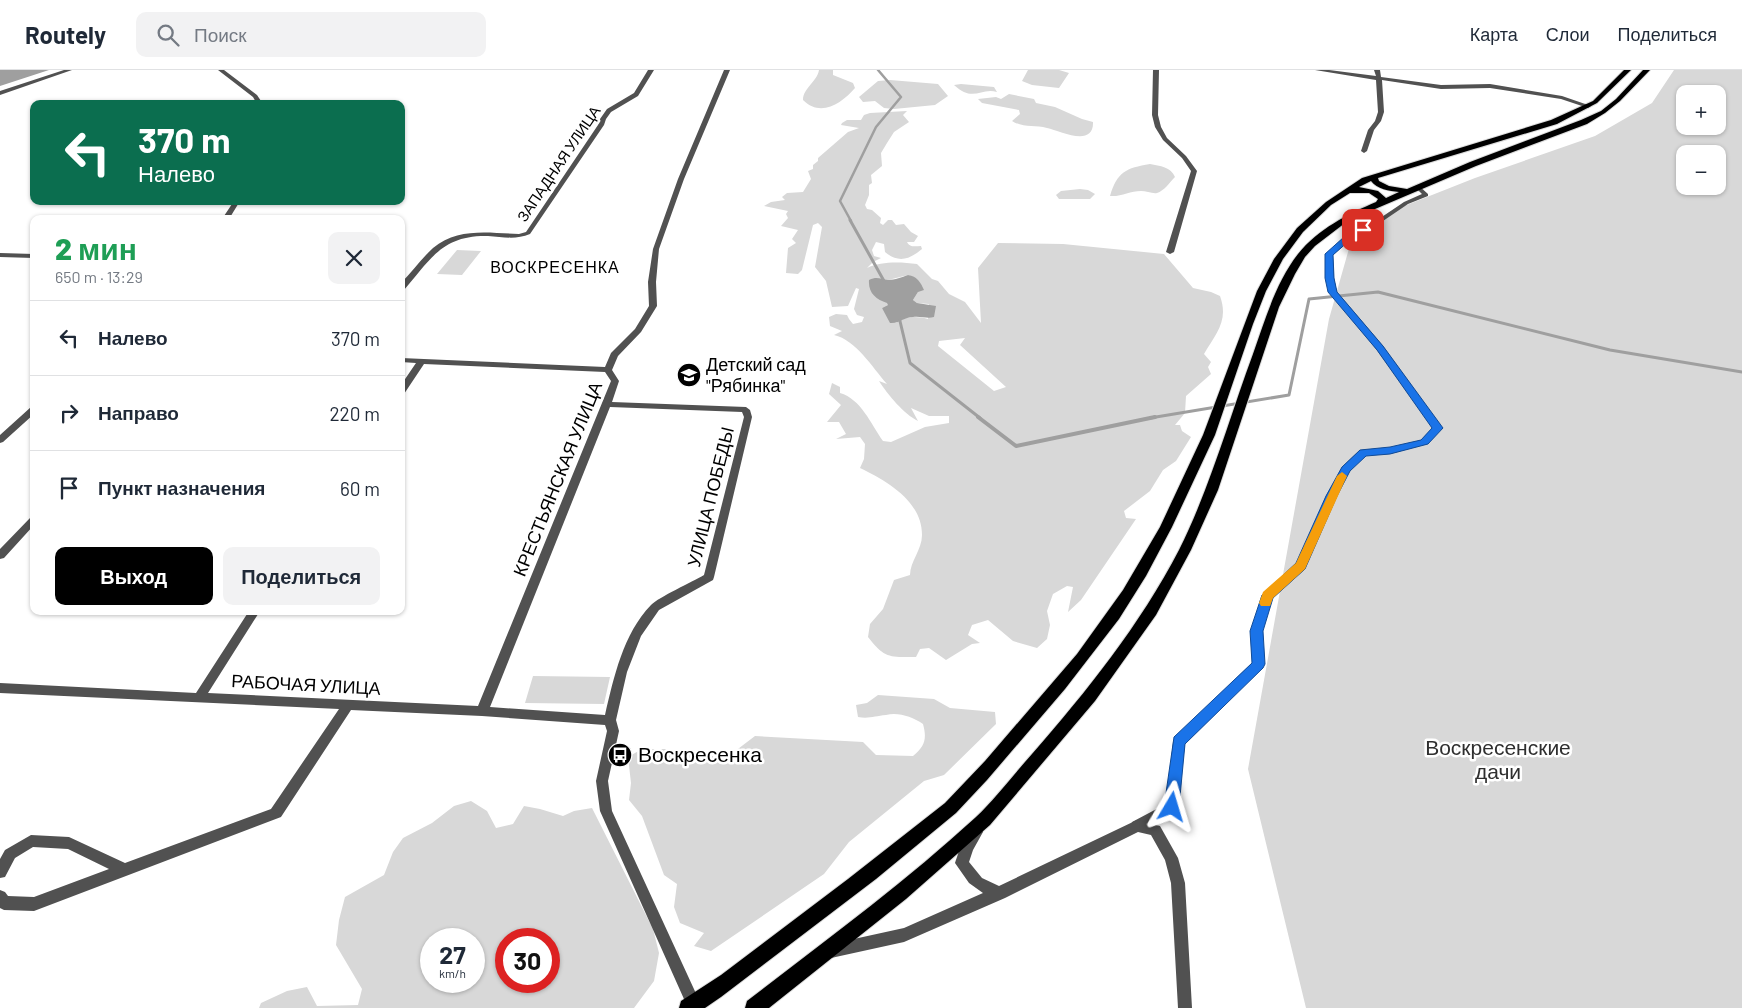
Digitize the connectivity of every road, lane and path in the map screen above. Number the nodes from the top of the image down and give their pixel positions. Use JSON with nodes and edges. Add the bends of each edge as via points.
{"nodes":[{"id":1,"x":69,"y":70,"type":"edge"},
{"id":2,"x":221,"y":70,"type":"edge"},
{"id":3,"x":651,"y":70,"type":"edge"},
{"id":4,"x":727,"y":70,"type":"edge"},
{"id":5,"x":1156,"y":70,"type":"edge"},
{"id":6,"x":1318,"y":70,"type":"edge"},
{"id":7,"x":1377,"y":70,"type":"edge"},
{"id":8,"x":1628,"y":70,"type":"edge"},
{"id":9,"x":1647,"y":70,"type":"edge"},
{"id":10,"x":1379,"y":78,"type":"junction"},
{"id":11,"x":0,"y":93,"type":"edge"},
{"id":12,"x":258,"y":100,"type":"edge"},
{"id":13,"x":1588,"y":106,"type":"junction"},
{"id":14,"x":1364,"y":150,"type":"dead end"},
{"id":15,"x":1374,"y":177,"type":"junction"},
{"id":16,"x":1418,"y":186,"type":"junction"},
{"id":17,"x":1407,"y":191,"type":"junction"},
{"id":18,"x":1346,"y":192,"type":"junction"},
{"id":19,"x":1380,"y":203,"type":"junction"},
{"id":20,"x":1170,"y":252,"type":"dead end"},
{"id":21,"x":0,"y":256,"type":"edge"},
{"id":22,"x":30,"y":256,"type":"edge"},
{"id":23,"x":405,"y":284,"type":"edge"},
{"id":24,"x":405,"y":360,"type":"edge"},
{"id":25,"x":422,"y":361,"type":"junction"},
{"id":26,"x":608,"y":370,"type":"junction"},
{"id":27,"x":405,"y":386,"type":"edge"},
{"id":28,"x":607,"y":404,"type":"junction"},
{"id":29,"x":30,"y":413,"type":"edge"},
{"id":30,"x":0,"y":440,"type":"edge"},
{"id":31,"x":30,"y":524,"type":"edge"},
{"id":32,"x":0,"y":555,"type":"edge"},
{"id":33,"x":252,"y":615,"type":"edge"},
{"id":34,"x":0,"y":688,"type":"edge"},
{"id":35,"x":198,"y":697,"type":"junction"},
{"id":36,"x":348,"y":705,"type":"junction"},
{"id":37,"x":482,"y":711,"type":"junction"},
{"id":38,"x":610,"y":720,"type":"junction"},
{"id":39,"x":984,"y":820,"type":"junction"},
{"id":40,"x":1137,"y":826,"type":"junction"},
{"id":41,"x":124,"y":870,"type":"junction"},
{"id":42,"x":0,"y":872,"type":"edge"},
{"id":43,"x":1000,"y":893,"type":"junction"},
{"id":44,"x":0,"y":898,"type":"edge"},
{"id":45,"x":825,"y":952,"type":"junction"},
{"id":46,"x":691,"y":1006,"type":"edge"},
{"id":47,"x":754,"y":1008,"type":"edge"},
{"id":48,"x":1185,"y":1008,"type":"edge"}],
"edges":[{"from":1,"to":11,"type":"street"},
{"from":2,"to":12,"type":"street"},
{"from":3,"to":23,"type":"street","name":"ЗАПАДНАЯ УЛИЦА","via":[[633,97],[605,114],[601,125],[528,233],[520,236],[461,236],[450,240],[440,246]]},
{"from":4,"to":26,"type":"street","name":"КРЕСТЬЯНСКАЯ УЛИЦА","via":[[681,179],[656,249],[653,306],[638,330],[614,355]]},
{"from":5,"to":20,"type":"street","via":[[1155,115],[1158,127],[1194,172]]},
{"from":6,"to":10,"type":"street"},
{"from":7,"to":10,"type":"street"},
{"from":8,"to":13,"type":"main road"},
{"from":9,"to":16,"type":"main road","via":[[1618,100],[1584,122]]},
{"from":10,"to":13,"type":"street","via":[[1441,87],[1490,86],[1562,98]]},
{"from":10,"to":14,"type":"street","via":[[1381,112]]},
{"from":13,"to":15,"type":"main road","via":[[1554,122]]},
{"from":15,"to":17,"type":"main road","via":[[1379,185]]},
{"from":15,"to":18,"type":"main road"},
{"from":16,"to":17,"type":"main road"},
{"from":16,"to":40,"type":"street","via":[[1426,195],[1406,203],[1347,238],[1329,254],[1330,278],[1332,292],[1380,348],[1438,428],[1424,442],[1363,452],[1346,469],[1301,566],[1268,595],[1256,631],[1258,664],[1179,742],[1172,807]]},
{"from":17,"to":19,"type":"main road"},
{"from":18,"to":19,"type":"main road","via":[[1364,190],[1377,193],[1382,199]]},
{"from":18,"to":46,"type":"main road","via":[[1294,236],[1272,268],[1256,302],[1209,433],[1184,489],[1114,616],[1060,685],[954,804],[874,871]]},
{"from":19,"to":39,"type":"main road","via":[[1342,221],[1301,256],[1274,307],[1212,490],[1186,550],[1151,611],[1090,698]]},
{"from":21,"to":22,"type":"street"},
{"from":24,"to":25,"type":"street"},
{"from":25,"to":26,"type":"street"},
{"from":25,"to":27,"type":"street"},
{"from":26,"to":28,"type":"street","name":"КРЕСТЬЯНСКАЯ УЛИЦА","via":[[616,381]]},
{"from":28,"to":37,"type":"street","name":"КРЕСТЬЯНСКАЯ УЛИЦА"},
{"from":28,"to":38,"type":"street","name":"УЛИЦА ПОБЕДЫ","via":[[746,410],[748,417],[709,577],[655,607],[636,634],[621,672]]},
{"from":29,"to":30,"type":"street"},
{"from":31,"to":32,"type":"street"},
{"from":33,"to":35,"type":"street"},
{"from":34,"to":35,"type":"street","name":"РАБОЧАЯ УЛИЦА"},
{"from":35,"to":36,"type":"street","name":"РАБОЧАЯ УЛИЦА"},
{"from":36,"to":37,"type":"street","name":"РАБОЧАЯ УЛИЦА"},
{"from":36,"to":41,"type":"street","via":[[276,813]]},
{"from":37,"to":38,"type":"street","name":"РАБОЧАЯ УЛИЦА"},
{"from":38,"to":46,"type":"street","via":[[613,731],[602,782],[606,811]]},
{"from":39,"to":43,"type":"street","via":[[962,863],[971,878],[984,888]]},
{"from":39,"to":45,"type":"main road","via":[[900,893]]},
{"from":40,"to":43,"type":"street"},
{"from":40,"to":48,"type":"street","via":[[1156,830],[1171,858],[1178,883]]},
{"from":41,"to":42,"type":"street","via":[[69,843],[31,842],[10,854]]},
{"from":41,"to":44,"type":"street","via":[[34,904],[4,903]]},
{"from":43,"to":45,"type":"street","via":[[904,935]]},
{"from":45,"to":47,"type":"main road"}]}
